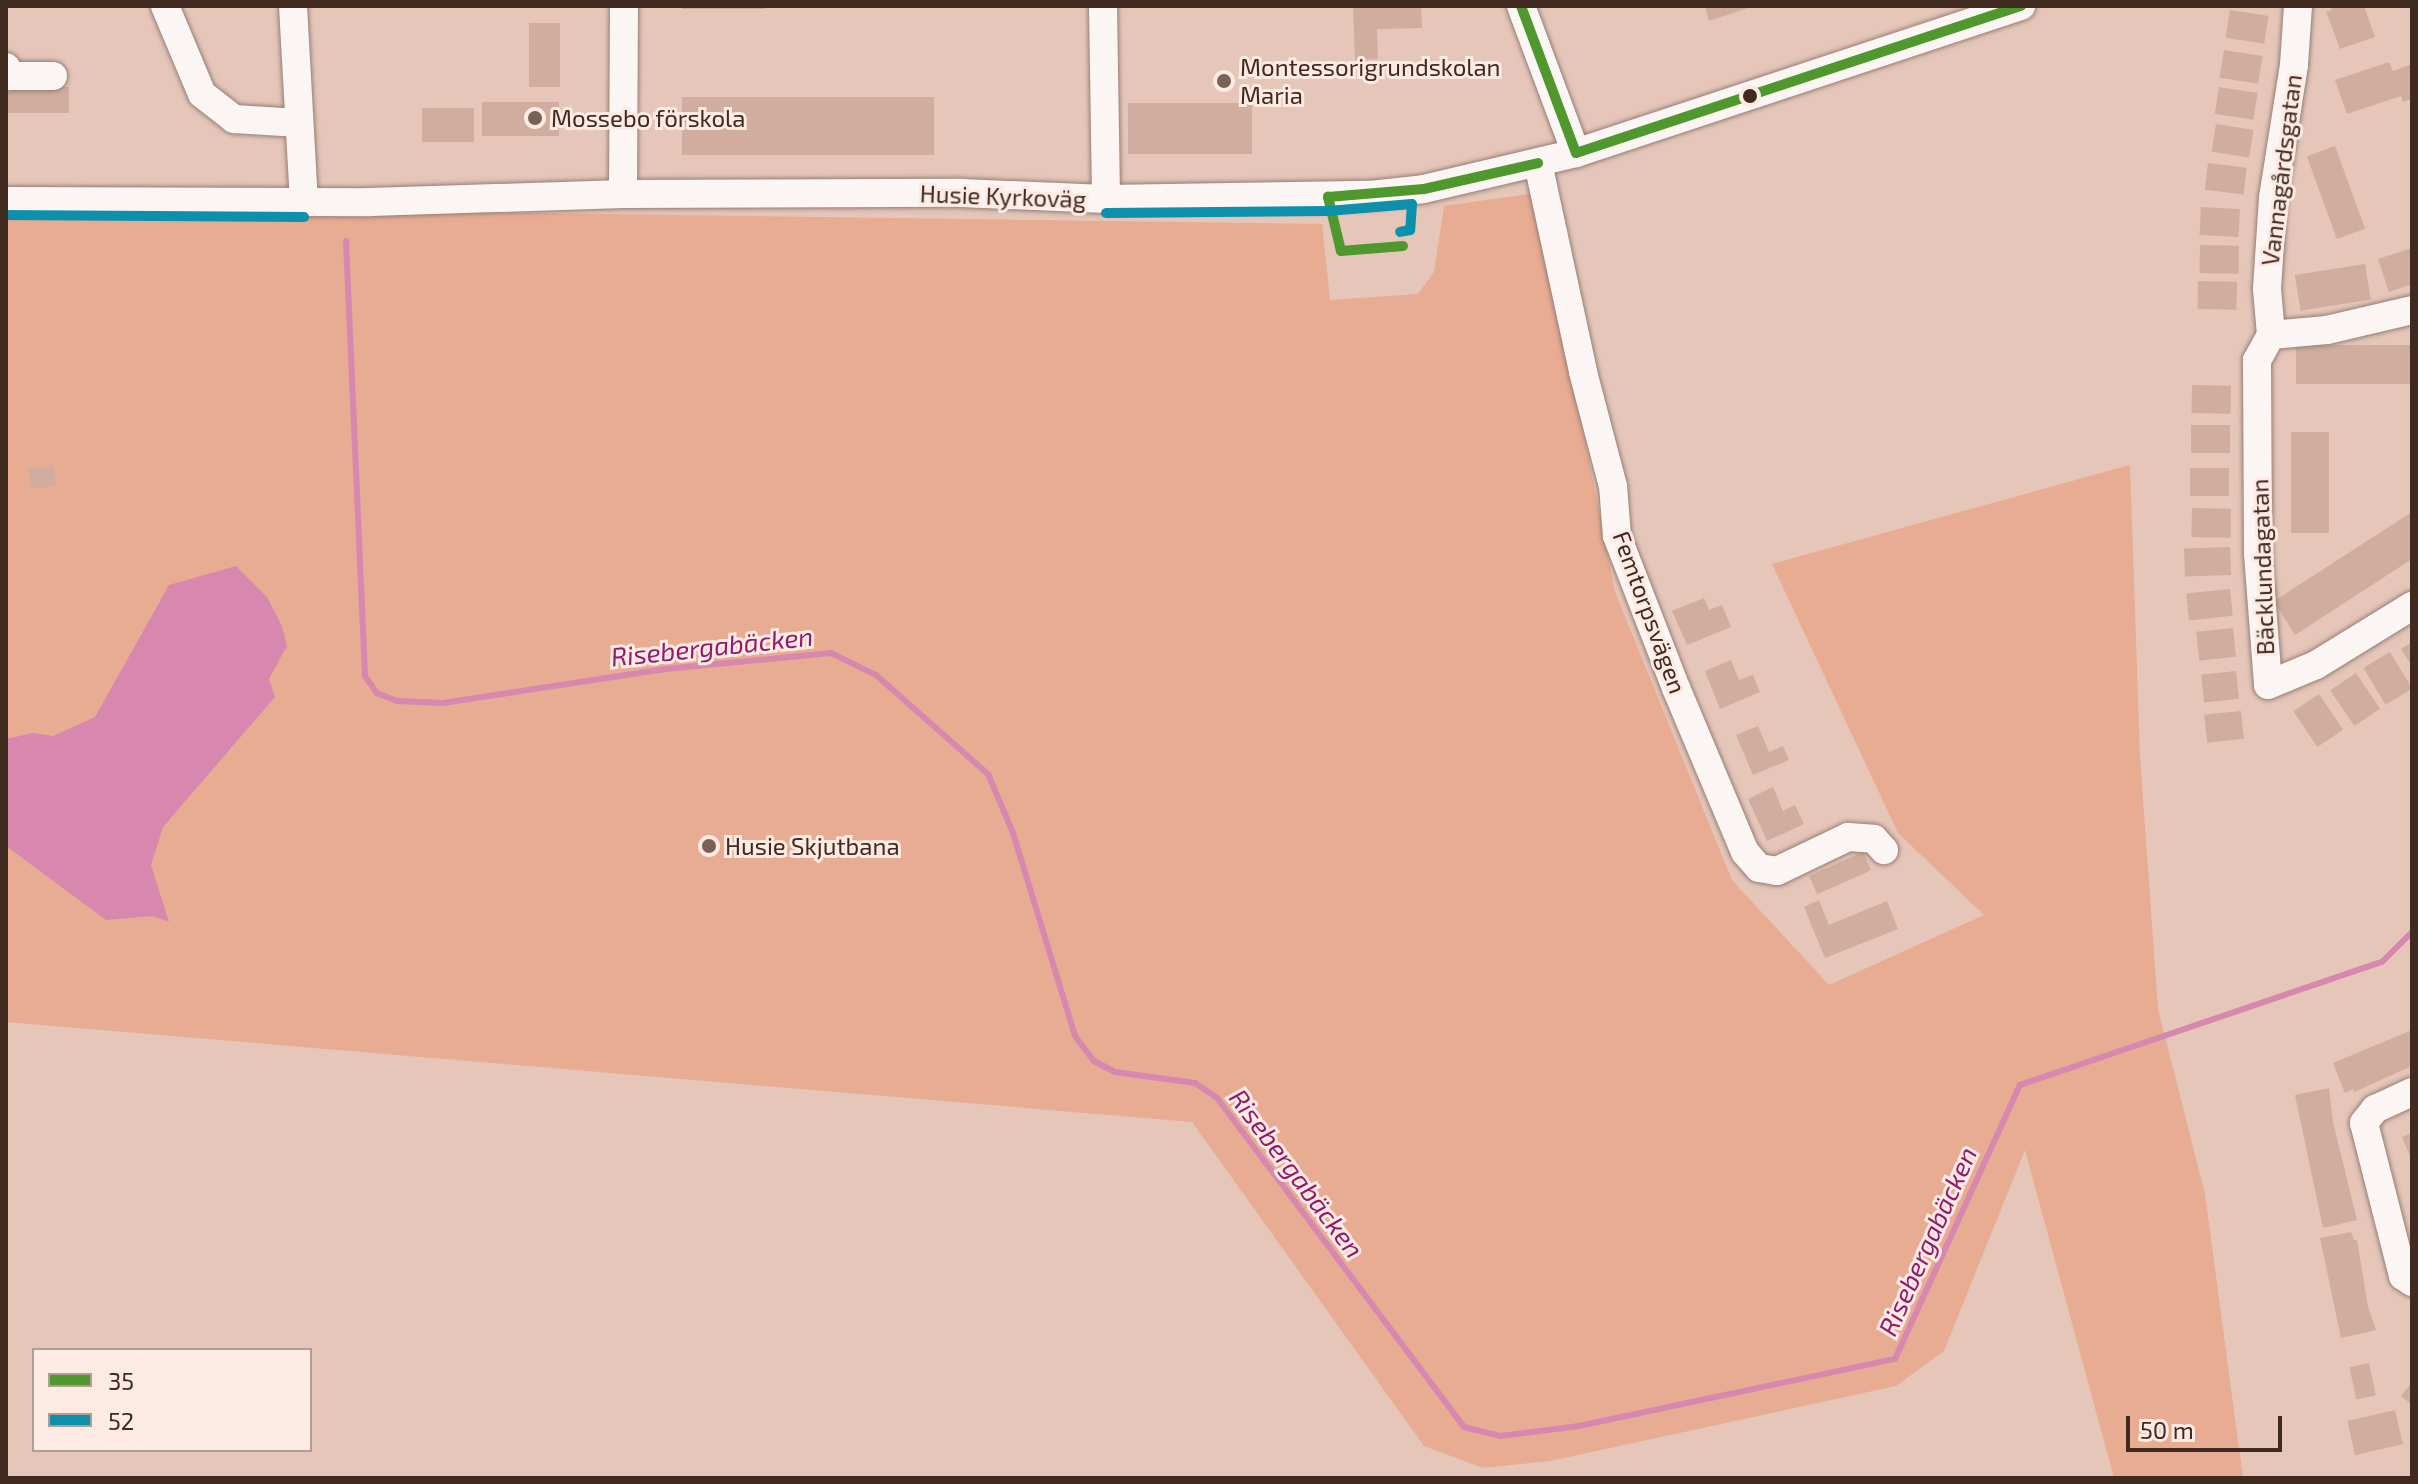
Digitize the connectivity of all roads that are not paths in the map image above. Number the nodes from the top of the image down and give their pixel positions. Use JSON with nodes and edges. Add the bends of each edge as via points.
{"nodes":[{"id":1,"x":165,"y":6,"type":"edge"},
{"id":2,"x":293,"y":6,"type":"edge"},
{"id":3,"x":624,"y":6,"type":"edge"},
{"id":4,"x":1103,"y":6,"type":"edge"},
{"id":5,"x":1521,"y":6,"type":"edge"},
{"id":6,"x":2021,"y":6,"type":"edge"},
{"id":7,"x":2298,"y":6,"type":"edge"},
{"id":8,"x":6,"y":67,"type":"edge"},
{"id":9,"x":53,"y":76,"type":"dead end"},
{"id":10,"x":299,"y":123,"type":"junction"},
{"id":11,"x":1576,"y":153,"type":"junction"},
{"id":12,"x":1538,"y":163,"type":"junction"},
{"id":13,"x":623,"y":194,"type":"junction"},
{"id":14,"x":1106,"y":199,"type":"junction"},
{"id":15,"x":6,"y":201,"type":"edge"},
{"id":16,"x":304,"y":203,"type":"junction"},
{"id":17,"x":2412,"y":310,"type":"edge"},
{"id":18,"x":2271,"y":335,"type":"junction"},
{"id":19,"x":2412,"y":606,"type":"edge"},
{"id":20,"x":1884,"y":850,"type":"dead end"},
{"id":21,"x":2412,"y":1092,"type":"edge"},
{"id":22,"x":2412,"y":1282,"type":"edge"}],
"edges":[{"from":1,"to":10,"type":"street","via":[[210,102],[234,119]]},
{"from":2,"to":10,"type":"street"},
{"from":3,"to":13,"type":"street"},
{"from":4,"to":14,"type":"street"},
{"from":5,"to":11,"type":"street"},
{"from":6,"to":11,"type":"street","name":"Husie Kyrkoväg"},
{"from":7,"to":18,"type":"street","name":"Vannagårdsgatan","via":[[2273,198],[2267,289]]},
{"from":8,"to":9,"type":"street","via":[[10,76]]},
{"from":10,"to":16,"type":"street"},
{"from":11,"to":12,"type":"street","name":"Husie Kyrkoväg"},
{"from":12,"to":14,"type":"street","name":"Husie Kyrkoväg","via":[[1424,189],[1370,195]]},
{"from":12,"to":20,"type":"street","name":"Femtorpsvägen","via":[[1613,486],[1617,536],[1745,852],[1759,868],[1777,871],[1848,837],[1874,839]]},
{"from":13,"to":14,"type":"street","name":"Husie Kyrkoväg","via":[[962,193]]},
{"from":13,"to":16,"type":"street","name":"Husie Kyrkoväg"},
{"from":15,"to":16,"type":"street","name":"Husie Kyrkoväg"},
{"from":17,"to":18,"type":"street","via":[[2327,330]]},
{"from":18,"to":19,"type":"street","name":"Bäcklundagatan","via":[[2257,360],[2258,554],[2268,685],[2316,665]]},
{"from":21,"to":22,"type":"street","via":[[2375,1109],[2364,1123],[2403,1276]]}]}
